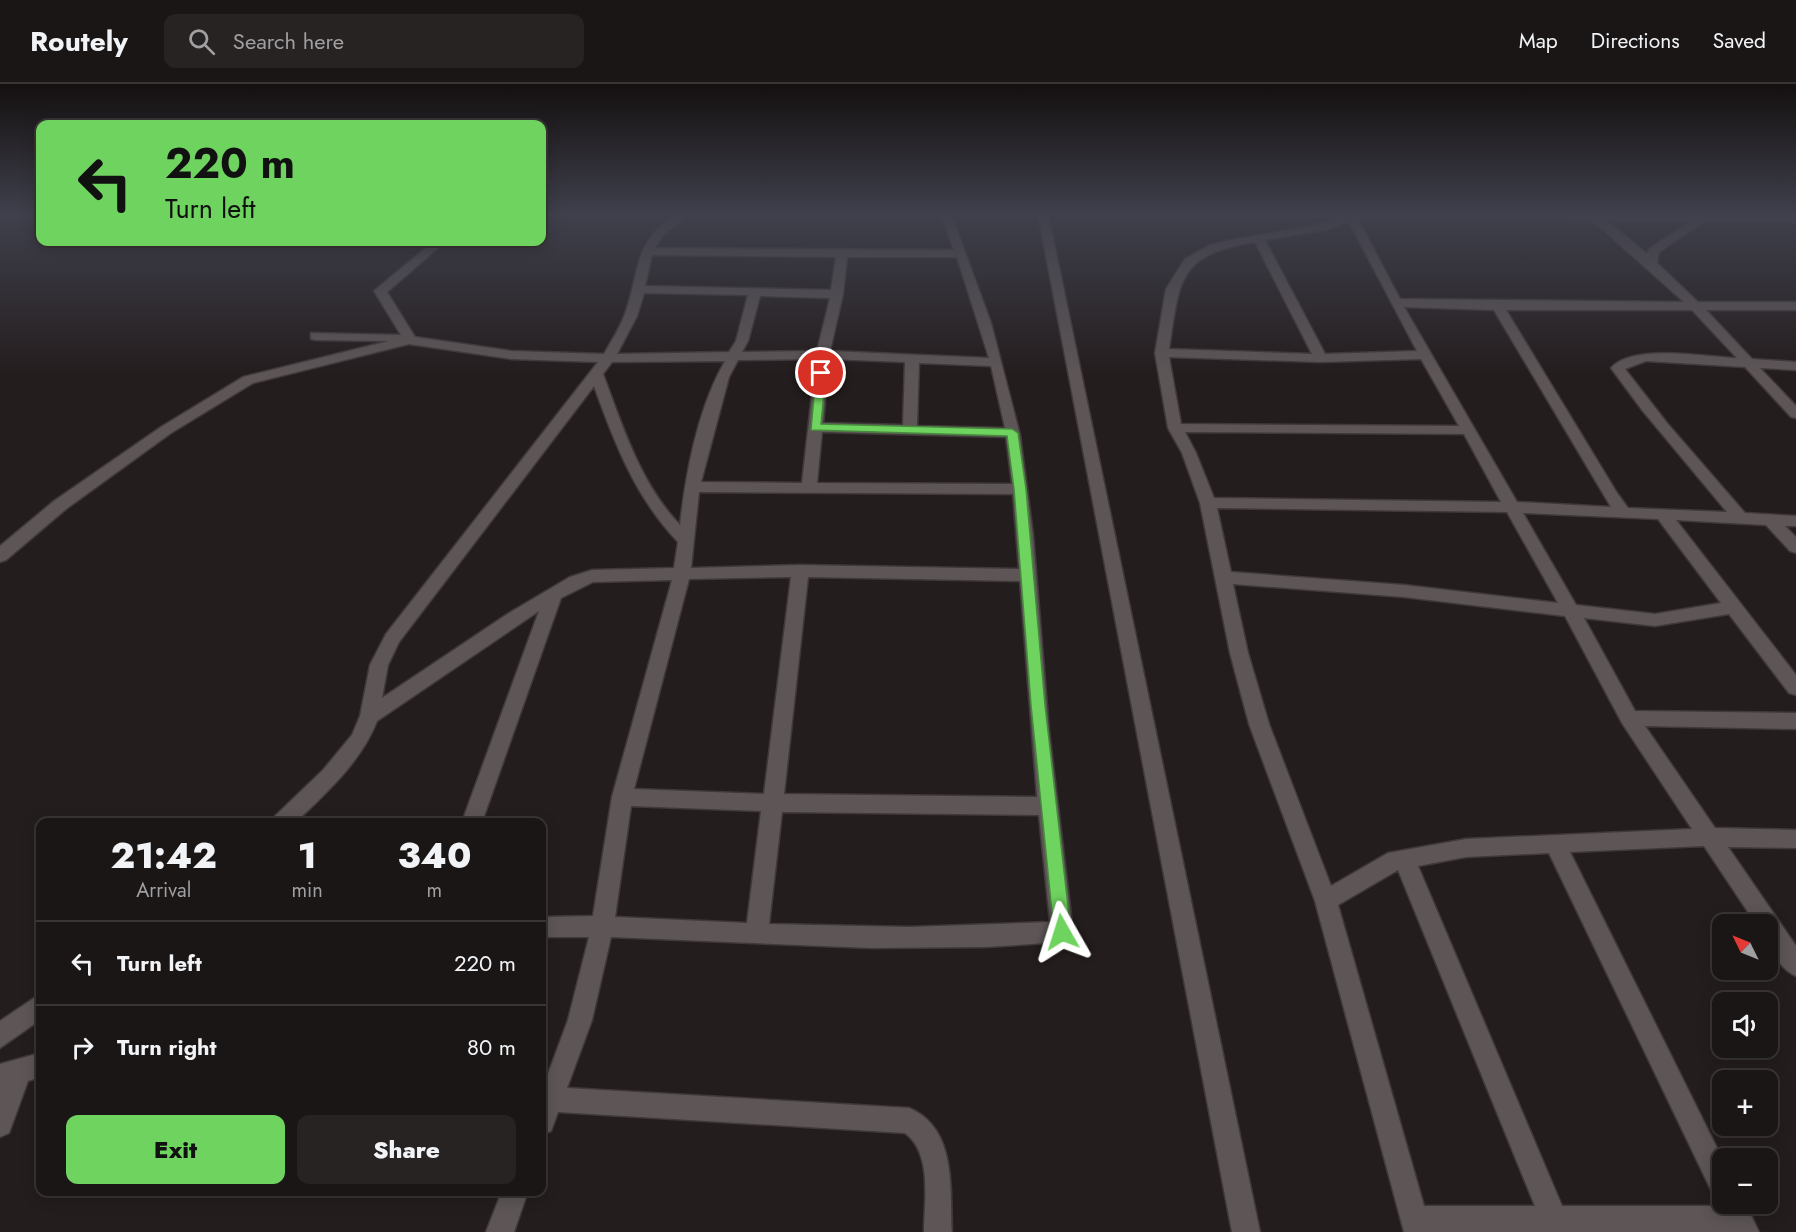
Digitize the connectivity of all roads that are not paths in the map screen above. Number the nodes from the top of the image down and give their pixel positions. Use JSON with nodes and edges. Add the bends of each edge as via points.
{"nodes":[{"id":1,"x":408,"y":268,"type":"edge"},
{"id":2,"x":642,"y":268,"type":"edge"},
{"id":3,"x":840,"y":268,"type":"edge"},
{"id":4,"x":966,"y":268,"type":"edge"},
{"id":5,"x":1054,"y":268,"type":"edge"},
{"id":6,"x":1185,"y":268,"type":"edge"},
{"id":7,"x":1274,"y":268,"type":"edge"},
{"id":8,"x":1378,"y":268,"type":"edge"},
{"id":9,"x":1656,"y":268,"type":"edge"},
{"id":10,"x":637,"y":289,"type":"junction"},
{"id":11,"x":755,"y":293,"type":"junction"},
{"id":12,"x":837,"y":294,"type":"junction"},
{"id":13,"x":1396,"y":303,"type":"junction"},
{"id":14,"x":1498,"y":306,"type":"junction"},
{"id":15,"x":1796,"y":306,"type":"edge"},
{"id":16,"x":1697,"y":308,"type":"junction"},
{"id":17,"x":316,"y":336,"type":"dead end"},
{"id":18,"x":410,"y":340,"type":"junction"},
{"id":19,"x":1162,"y":352,"type":"junction"},
{"id":20,"x":823,"y":355,"type":"junction"},
{"id":21,"x":1425,"y":355,"type":"junction"},
{"id":22,"x":734,"y":357,"type":"junction"},
{"id":23,"x":1321,"y":358,"type":"junction"},
{"id":24,"x":912,"y":359,"type":"junction"},
{"id":25,"x":607,"y":360,"type":"junction"},
{"id":26,"x":995,"y":362,"type":"junction"},
{"id":27,"x":1751,"y":365,"type":"junction"},
{"id":28,"x":1796,"y":366,"type":"edge"},
{"id":29,"x":596,"y":374,"type":"junction"},
{"id":30,"x":1796,"y":414,"type":"edge"},
{"id":31,"x":815,"y":427,"type":"junction"},
{"id":32,"x":1175,"y":428,"type":"junction"},
{"id":33,"x":910,"y":429,"type":"junction"},
{"id":34,"x":1468,"y":430,"type":"junction"},
{"id":35,"x":1012,"y":433,"type":"junction"},
{"id":36,"x":692,"y":487,"type":"junction"},
{"id":37,"x":809,"y":489,"type":"junction"},
{"id":38,"x":1020,"y":489,"type":"junction"},
{"id":39,"x":1208,"y":503,"type":"junction"},
{"id":40,"x":1512,"y":507,"type":"junction"},
{"id":41,"x":1625,"y":514,"type":"junction"},
{"id":42,"x":1663,"y":516,"type":"junction"},
{"id":43,"x":1741,"y":519,"type":"junction"},
{"id":44,"x":1771,"y":520,"type":"junction"},
{"id":45,"x":1796,"y":521,"type":"edge"},
{"id":46,"x":686,"y":541,"type":"junction"},
{"id":47,"x":1796,"y":547,"type":"edge"},
{"id":48,"x":0,"y":556,"type":"edge"},
{"id":49,"x":800,"y":571,"type":"junction"},
{"id":50,"x":682,"y":574,"type":"junction"},
{"id":51,"x":1028,"y":575,"type":"junction"},
{"id":52,"x":1224,"y":577,"type":"junction"},
{"id":53,"x":554,"y":594,"type":"junction"},
{"id":54,"x":1731,"y":607,"type":"junction"},
{"id":55,"x":1570,"y":611,"type":"junction"},
{"id":56,"x":1796,"y":688,"type":"edge"},
{"id":57,"x":369,"y":716,"type":"junction"},
{"id":58,"x":1629,"y":718,"type":"junction"},
{"id":59,"x":1796,"y":721,"type":"edge"},
{"id":60,"x":622,"y":797,"type":"junction"},
{"id":61,"x":772,"y":802,"type":"junction"},
{"id":62,"x":1050,"y":806,"type":"junction"},
{"id":63,"x":286,"y":818,"type":"edge"},
{"id":64,"x":473,"y":818,"type":"edge"},
{"id":65,"x":1707,"y":837,"type":"junction"},
{"id":66,"x":1796,"y":838,"type":"edge"},
{"id":67,"x":1554,"y":842,"type":"junction"},
{"id":68,"x":1404,"y":858,"type":"junction"},
{"id":69,"x":1326,"y":902,"type":"junction"},
{"id":70,"x":603,"y":924,"type":"junction"},
{"id":71,"x":546,"y":927,"type":"edge"},
{"id":72,"x":757,"y":934,"type":"junction"},
{"id":73,"x":1796,"y":964,"type":"edge"},
{"id":74,"x":36,"y":1009,"type":"edge"},
{"id":75,"x":0,"y":1036,"type":"edge"},
{"id":76,"x":20,"y":1071,"type":"edge"},
{"id":77,"x":546,"y":1110,"type":"edge"},
{"id":78,"x":0,"y":1124,"type":"edge"},
{"id":79,"x":1712,"y":1165,"type":"edge"},
{"id":80,"x":513,"y":1196,"type":"edge"},
{"id":81,"x":1738,"y":1218,"type":"edge"},
{"id":82,"x":1554,"y":1219,"type":"junction"},
{"id":83,"x":1416,"y":1226,"type":"edge"},
{"id":84,"x":500,"y":1232,"type":"edge"},
{"id":85,"x":938,"y":1232,"type":"edge"},
{"id":86,"x":1246,"y":1232,"type":"edge"}],
"edges":[{"from":1,"to":18,"type":"street","via":[[380,291]]},
{"from":2,"to":10,"type":"street"},
{"from":3,"to":12,"type":"street"},
{"from":4,"to":26,"type":"street"},
{"from":5,"to":86,"type":"street"},
{"from":6,"to":19,"type":"street","via":[[1172,288]]},
{"from":7,"to":23,"type":"street"},
{"from":8,"to":13,"type":"street"},
{"from":9,"to":16,"type":"street"},
{"from":10,"to":11,"type":"street"},
{"from":10,"to":25,"type":"street","via":[[633,311]]},
{"from":11,"to":12,"type":"street"},
{"from":11,"to":22,"type":"street"},
{"from":12,"to":20,"type":"street"},
{"from":13,"to":14,"type":"street"},
{"from":13,"to":21,"type":"street"},
{"from":14,"to":16,"type":"street"},
{"from":14,"to":41,"type":"street"},
{"from":15,"to":16,"type":"street"},
{"from":16,"to":27,"type":"street"},
{"from":17,"to":18,"type":"street"},
{"from":18,"to":25,"type":"street","via":[[531,357]]},
{"from":18,"to":48,"type":"street","via":[[248,380],[166,430],[60,505]]},
{"from":19,"to":23,"type":"street"},
{"from":19,"to":32,"type":"street"},
{"from":20,"to":22,"type":"street"},
{"from":20,"to":24,"type":"street"},
{"from":20,"to":31,"type":"street"},
{"from":21,"to":23,"type":"street"},
{"from":21,"to":34,"type":"street"},
{"from":22,"to":25,"type":"street"},
{"from":22,"to":36,"type":"street","via":[[717,392]]},
{"from":24,"to":26,"type":"street"},
{"from":24,"to":33,"type":"street"},
{"from":25,"to":29,"type":"street"},
{"from":26,"to":35,"type":"street"},
{"from":27,"to":28,"type":"street"},
{"from":27,"to":30,"type":"street"},
{"from":27,"to":43,"type":"street","via":[[1646,357],[1618,368]]},
{"from":29,"to":46,"type":"street","via":[[629,465],[658,514]]},
{"from":29,"to":57,"type":"street","via":[[392,639],[379,665]]},
{"from":31,"to":33,"type":"street"},
{"from":31,"to":37,"type":"street"},
{"from":32,"to":34,"type":"street"},
{"from":32,"to":39,"type":"street"},
{"from":33,"to":35,"type":"street"},
{"from":34,"to":40,"type":"street"},
{"from":35,"to":38,"type":"street"},
{"from":36,"to":37,"type":"street"},
{"from":36,"to":46,"type":"street"},
{"from":37,"to":38,"type":"street"},
{"from":38,"to":51,"type":"street"},
{"from":39,"to":40,"type":"street"},
{"from":39,"to":52,"type":"street"},
{"from":40,"to":41,"type":"street"},
{"from":40,"to":55,"type":"street"},
{"from":41,"to":42,"type":"street"},
{"from":42,"to":43,"type":"street"},
{"from":42,"to":54,"type":"street"},
{"from":43,"to":44,"type":"street"},
{"from":44,"to":45,"type":"street"},
{"from":44,"to":47,"type":"street"},
{"from":46,"to":50,"type":"street"},
{"from":49,"to":50,"type":"street"},
{"from":49,"to":51,"type":"street"},
{"from":49,"to":61,"type":"street"},
{"from":50,"to":53,"type":"street","via":[[591,576]]},
{"from":50,"to":60,"type":"street"},
{"from":51,"to":62,"type":"street"},
{"from":52,"to":55,"type":"street","via":[[1404,591]]},
{"from":52,"to":69,"type":"street","via":[[1258,724]]},
{"from":53,"to":57,"type":"street"},
{"from":53,"to":64,"type":"street"},
{"from":54,"to":55,"type":"street","via":[[1655,620]]},
{"from":54,"to":56,"type":"street"},
{"from":55,"to":58,"type":"street"},
{"from":57,"to":63,"type":"street","via":[[360,739],[330,776]]},
{"from":58,"to":59,"type":"street"},
{"from":58,"to":65,"type":"street"},
{"from":60,"to":61,"type":"street"},
{"from":60,"to":70,"type":"street"},
{"from":61,"to":62,"type":"street"},
{"from":61,"to":72,"type":"street"},
{"from":62,"to":72,"type":"street","via":[[1062,932],[999,937]]},
{"from":65,"to":66,"type":"street"},
{"from":65,"to":67,"type":"street"},
{"from":65,"to":73,"type":"street"},
{"from":67,"to":68,"type":"street","via":[[1466,848]]},
{"from":67,"to":79,"type":"street"},
{"from":68,"to":69,"type":"street","via":[[1389,862]]},
{"from":68,"to":82,"type":"street"},
{"from":69,"to":83,"type":"street"},
{"from":70,"to":71,"type":"street"},
{"from":70,"to":72,"type":"street"},
{"from":70,"to":77,"type":"street","via":[[580,1020]]},
{"from":74,"to":75,"type":"street"},
{"from":76,"to":78,"type":"street"},
{"from":77,"to":85,"type":"street","via":[[909,1121],[928,1135],[934,1148]]},
{"from":80,"to":84,"type":"street"},
{"from":81,"to":82,"type":"street"},
{"from":82,"to":83,"type":"street"}]}
